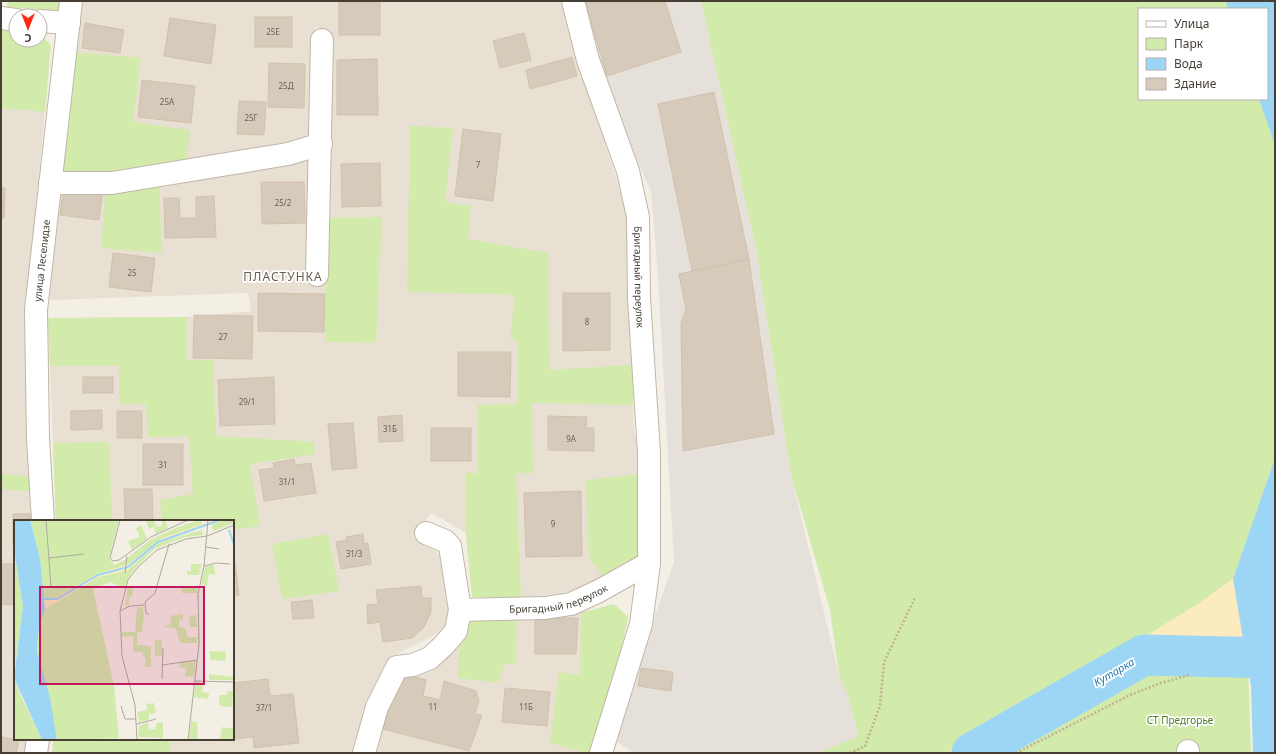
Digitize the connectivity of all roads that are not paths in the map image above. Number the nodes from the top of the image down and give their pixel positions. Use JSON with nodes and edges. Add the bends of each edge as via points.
{"nodes":[{"id":1,"x":71,"y":1,"type":"edge"},
{"id":2,"x":573,"y":1,"type":"edge"},
{"id":3,"x":48,"y":22,"type":"edge"},
{"id":4,"x":68,"y":24,"type":"junction"},
{"id":5,"x":322,"y":40,"type":"dead end"},
{"id":6,"x":321,"y":144,"type":"junction"},
{"id":7,"x":50,"y":183,"type":"junction"},
{"id":8,"x":317,"y":275,"type":"dead end"},
{"id":9,"x":43,"y":520,"type":"edge"},
{"id":10,"x":426,"y":533,"type":"dead end"},
{"id":11,"x":649,"y":563,"type":"junction"},
{"id":12,"x":460,"y":610,"type":"junction"},
{"id":13,"x":38,"y":740,"type":"edge"},
{"id":14,"x":36,"y":753,"type":"edge"},
{"id":15,"x":364,"y":753,"type":"edge"},
{"id":16,"x":601,"y":753,"type":"edge"}],
"edges":[{"from":1,"to":4,"type":"street","name":"улица Леселидзе"},
{"from":2,"to":11,"type":"street","name":"Бригадный переулок","via":[[588,60],[628,171],[638,217],[639,298],[649,453]]},
{"from":3,"to":4,"type":"street"},
{"from":4,"to":7,"type":"street","name":"улица Леселидзе"},
{"from":5,"to":6,"type":"street"},
{"from":6,"to":7,"type":"street","via":[[288,154],[112,183]]},
{"from":6,"to":8,"type":"street"},
{"from":7,"to":9,"type":"street","name":"улица Леселидзе","via":[[36,310],[38,439]]},
{"from":10,"to":12,"type":"street","via":[[445,541],[450,546]]},
{"from":11,"to":12,"type":"street","name":"Бригадный переулок","via":[[571,604],[545,608]]},
{"from":11,"to":16,"type":"street","name":"Бригадный переулок","via":[[641,624]]},
{"from":12,"to":15,"type":"street","via":[[456,631],[430,658],[413,665],[397,667],[377,706]]},
{"from":13,"to":14,"type":"street"}]}
